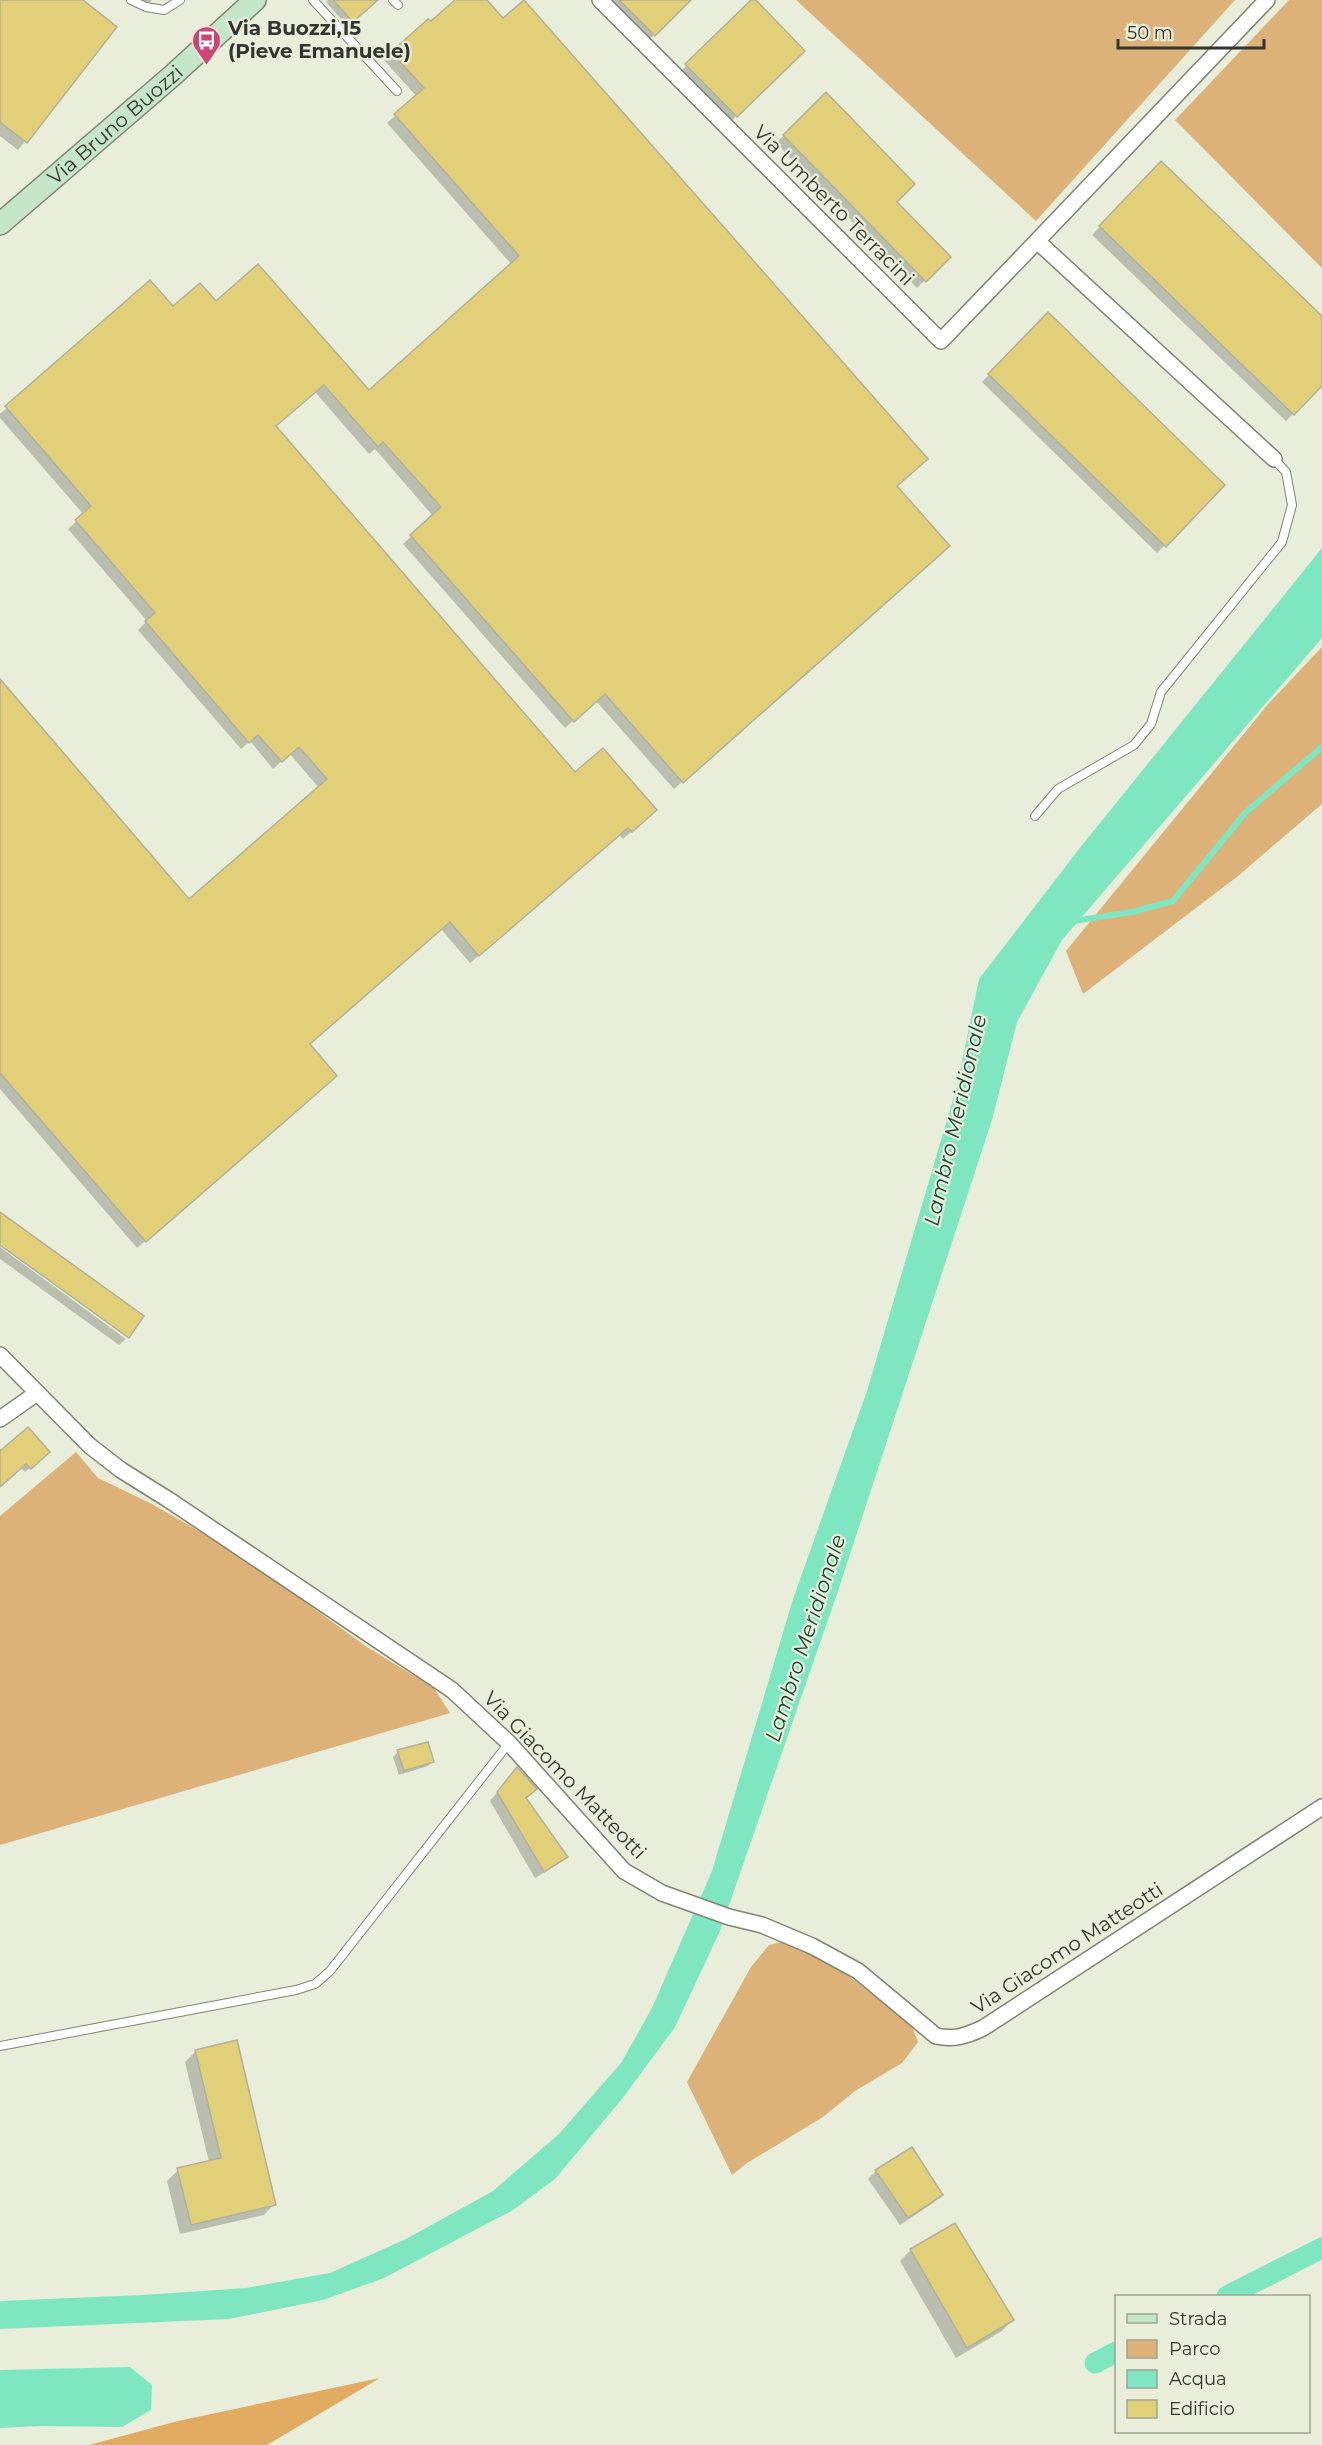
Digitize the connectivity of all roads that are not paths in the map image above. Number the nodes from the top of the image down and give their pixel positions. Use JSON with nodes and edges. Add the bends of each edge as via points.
{"nodes":[{"id":1,"x":131,"y":0,"type":"edge"},
{"id":2,"x":180,"y":0,"type":"edge"},
{"id":3,"x":255,"y":0,"type":"edge"},
{"id":4,"x":313,"y":0,"type":"edge"},
{"id":5,"x":600,"y":0,"type":"edge"},
{"id":6,"x":1267,"y":0,"type":"edge"},
{"id":7,"x":397,"y":91,"type":"dead end"},
{"id":8,"x":0,"y":224,"type":"edge"},
{"id":9,"x":1037,"y":241,"type":"junction"},
{"id":10,"x":1274,"y":459,"type":"joint"},
{"id":11,"x":1035,"y":816,"type":"dead end"},
{"id":12,"x":0,"y":1355,"type":"edge"},
{"id":13,"x":37,"y":1393,"type":"junction"},
{"id":14,"x":0,"y":1419,"type":"edge"},
{"id":15,"x":509,"y":1743,"type":"junction"},
{"id":16,"x":1322,"y":1807,"type":"edge"},
{"id":17,"x":0,"y":2046,"type":"edge"}],
"edges":[{"from":1,"to":2,"type":"lane","via":[[164,10]]},
{"from":3,"to":8,"type":"main road","name":"Via Bruno Buozzi"},
{"from":4,"to":7,"type":"lane"},
{"from":5,"to":9,"type":"street","name":"Via Umberto Terracini","via":[[941,341]]},
{"from":6,"to":9,"type":"street","name":"Via Umberto Terracini"},
{"from":9,"to":10,"type":"street"},
{"from":10,"to":11,"type":"lane","via":[[1286,472],[1292,505],[1282,542],[1161,692],[1151,724],[1134,745],[1058,789]]},
{"from":12,"to":13,"type":"street","name":"Via Giacomo Matteotti"},
{"from":13,"to":14,"type":"street"},
{"from":13,"to":15,"type":"street","name":"Via Giacomo Matteotti","via":[[120,1470],[452,1690]]},
{"from":15,"to":16,"type":"street","name":"Via Giacomo Matteotti","via":[[624,1871],[662,1893],[812,1946],[858,1971],[936,2036],[950,2039],[983,2028]]},
{"from":15,"to":17,"type":"lane","via":[[330,1971],[315,1984]]}]}
